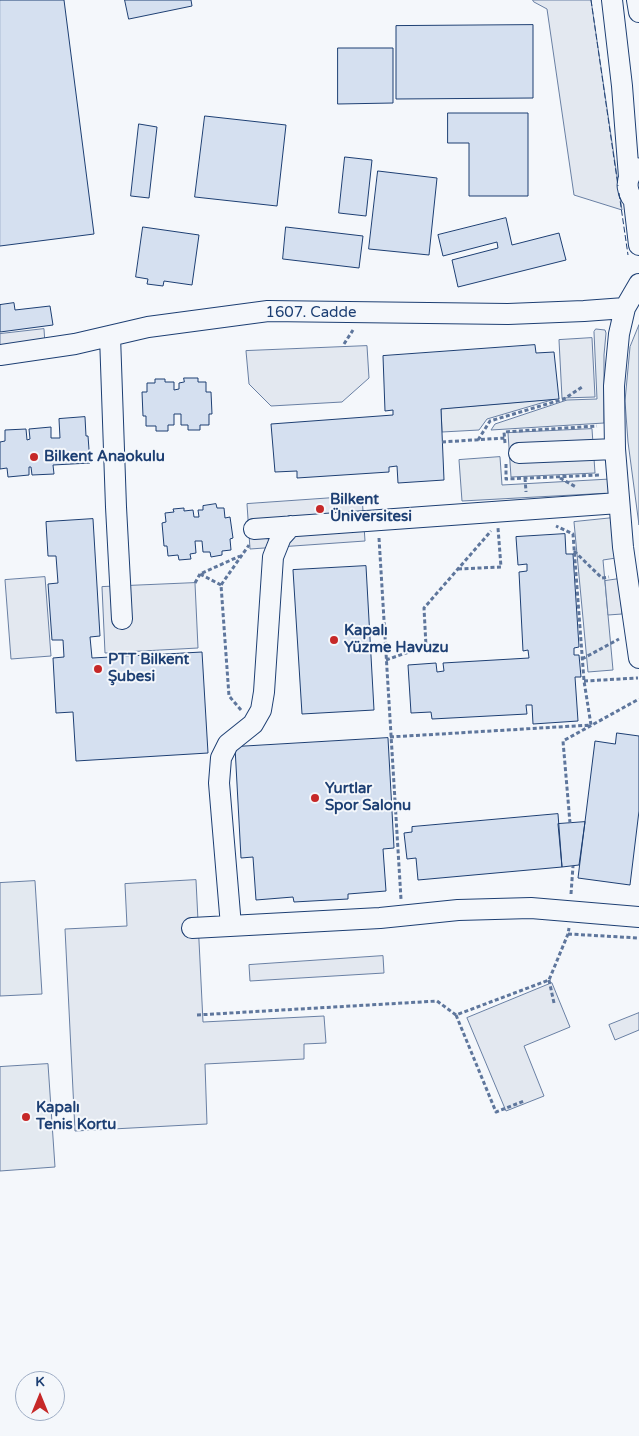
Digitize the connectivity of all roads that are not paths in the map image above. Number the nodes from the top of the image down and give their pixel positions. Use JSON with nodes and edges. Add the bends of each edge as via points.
{"nodes":[{"id":1,"x":612,"y":0,"type":"edge"},
{"id":2,"x":637,"y":0,"type":"edge"},
{"id":3,"x":639,"y":12,"type":"edge"},
{"id":4,"x":634,"y":171,"type":"edge"},
{"id":5,"x":637,"y":203,"type":"edge"},
{"id":6,"x":639,"y":245,"type":"edge"},
{"id":7,"x":639,"y":284,"type":"edge"},
{"id":8,"x":625,"y":308,"type":"junction"},
{"id":9,"x":110,"y":336,"type":"junction"},
{"id":10,"x":0,"y":355,"type":"edge"},
{"id":11,"x":615,"y":449,"type":"junction"},
{"id":12,"x":519,"y":453,"type":"dead end"},
{"id":13,"x":620,"y":504,"type":"junction"},
{"id":14,"x":291,"y":526,"type":"junction"},
{"id":15,"x":254,"y":529,"type":"road end"},
{"id":16,"x":122,"y":619,"type":"dead end"},
{"id":17,"x":639,"y":658,"type":"edge"},
{"id":18,"x":639,"y":917,"type":"edge"},
{"id":19,"x":231,"y":926,"type":"junction"},
{"id":20,"x":192,"y":928,"type":"dead end"}],
"edges":[{"from":1,"to":4,"type":"street"},
{"from":2,"to":3,"type":"street"},
{"from":4,"to":5,"type":"street","via":[[628,190]]},
{"from":5,"to":6,"type":"street"},
{"from":7,"to":8,"type":"street"},
{"from":8,"to":9,"type":"street","name":"1607. Cadde","via":[[508,314],[268,312],[158,326]]},
{"from":8,"to":11,"type":"street","via":[[614,386]]},
{"from":9,"to":10,"type":"street","name":"1607. Cadde"},
{"from":9,"to":16,"type":"street"},
{"from":11,"to":12,"type":"street"},
{"from":11,"to":13,"type":"street"},
{"from":13,"to":14,"type":"street"},
{"from":13,"to":17,"type":"street"},
{"from":14,"to":15,"type":"street"},
{"from":14,"to":19,"type":"street","via":[[281,537],[273,557],[261,710],[253,724],[228,744],[221,758]]},
{"from":18,"to":19,"type":"street","via":[[531,908]]},
{"from":19,"to":20,"type":"street"}]}
